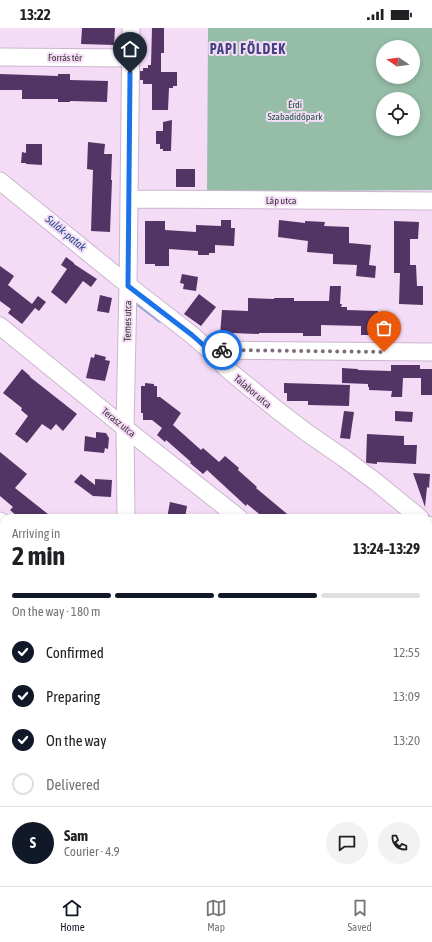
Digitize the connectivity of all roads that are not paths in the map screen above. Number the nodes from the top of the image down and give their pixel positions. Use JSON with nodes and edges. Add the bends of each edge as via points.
{"nodes":[{"id":1,"x":131,"y":28,"type":"edge"},
{"id":2,"x":0,"y":57,"type":"edge"},
{"id":3,"x":130,"y":58,"type":"junction"},
{"id":4,"x":0,"y":181,"type":"edge"},
{"id":5,"x":129,"y":199,"type":"junction"},
{"id":6,"x":432,"y":201,"type":"edge"},
{"id":7,"x":128,"y":286,"type":"junction"},
{"id":8,"x":0,"y":326,"type":"edge"},
{"id":9,"x":209,"y":350,"type":"junction"},
{"id":10,"x":432,"y":352,"type":"edge"},
{"id":11,"x":125,"y":428,"type":"junction"},
{"id":12,"x":126,"y":514,"type":"edge"},
{"id":13,"x":234,"y":514,"type":"edge"},
{"id":14,"x":415,"y":514,"type":"edge"}],
"edges":[{"from":1,"to":3,"type":"street","name":"Temes utca"},
{"from":2,"to":3,"type":"street","name":"Forrás tér"},
{"from":3,"to":5,"type":"street","name":"Temes utca"},
{"from":4,"to":7,"type":"street","name":"Talabor utca"},
{"from":5,"to":6,"type":"street","name":"Láp utca"},
{"from":5,"to":7,"type":"street","name":"Temes utca"},
{"from":7,"to":9,"type":"street","name":"Talabor utca"},
{"from":7,"to":11,"type":"street","name":"Temes utca"},
{"from":8,"to":11,"type":"street","name":"Terasz utca"},
{"from":9,"to":10,"type":"street"},
{"from":9,"to":14,"type":"street","name":"Talabor utca","via":[[226,369],[276,409],[370,477]]},
{"from":11,"to":12,"type":"street","name":"Temes utca"},
{"from":11,"to":13,"type":"street","name":"Terasz utca"}]}
